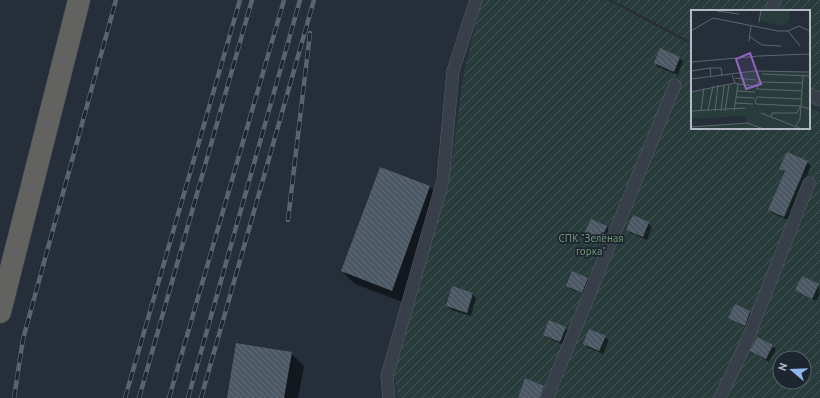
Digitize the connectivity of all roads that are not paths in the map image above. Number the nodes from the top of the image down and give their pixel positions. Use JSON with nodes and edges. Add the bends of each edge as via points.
{"nodes":[{"id":1,"x":79,"y":0,"type":"edge"},
{"id":2,"x":476,"y":0,"type":"edge"},
{"id":3,"x":775,"y":0,"type":"edge"},
{"id":4,"x":771,"y":10,"type":"edge"},
{"id":5,"x":675,"y":85,"type":"dead end"},
{"id":6,"x":810,"y":94,"type":"edge"},
{"id":7,"x":820,"y":99,"type":"edge"},
{"id":8,"x":809,"y":183,"type":"dead end"},
{"id":9,"x":0,"y":312,"type":"edge"},
{"id":10,"x":389,"y":398,"type":"edge"},
{"id":11,"x":547,"y":398,"type":"edge"},
{"id":12,"x":720,"y":398,"type":"edge"}],
"edges":[{"from":1,"to":9,"type":"highway"},
{"from":2,"to":10,"type":"lane","via":[[453,71],[443,180],[387,376]]},
{"from":3,"to":4,"type":"lane"},
{"from":5,"to":11,"type":"lane"},
{"from":6,"to":7,"type":"lane"},
{"from":8,"to":12,"type":"lane","via":[[746,342]]}]}
